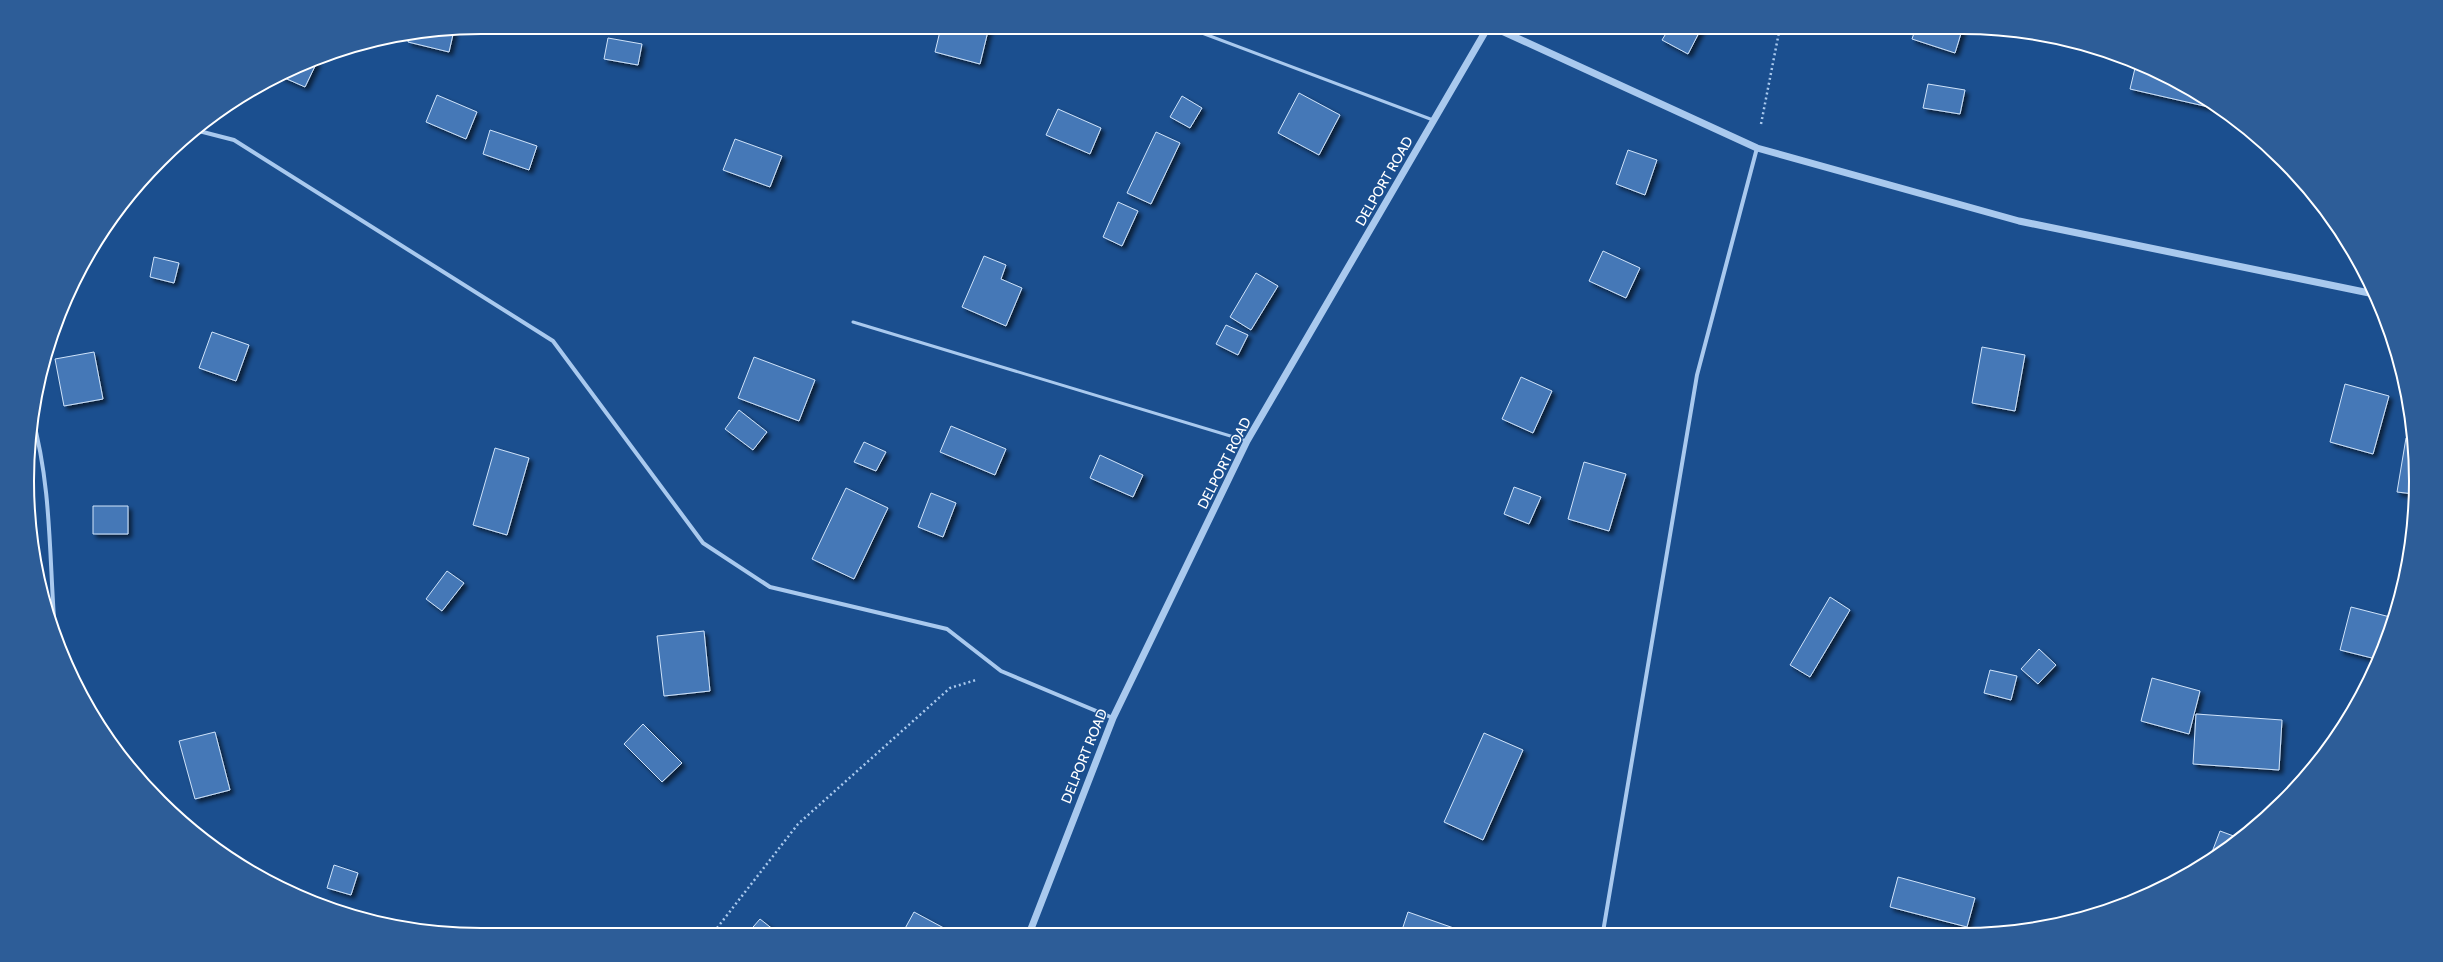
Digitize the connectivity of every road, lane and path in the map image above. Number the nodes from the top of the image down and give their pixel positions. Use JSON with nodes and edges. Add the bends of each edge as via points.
{"nodes":[{"id":1,"x":1205,"y":34,"type":"edge"},
{"id":2,"x":1484,"y":34,"type":"edge"},
{"id":3,"x":1507,"y":34,"type":"edge"},
{"id":4,"x":1779,"y":34,"type":"edge"},
{"id":5,"x":1434,"y":120,"type":"junction"},
{"id":6,"x":202,"y":132,"type":"edge"},
{"id":7,"x":1757,"y":148,"type":"junction"},
{"id":8,"x":2367,"y":293,"type":"edge"},
{"id":9,"x":854,"y":322,"type":"dead end"},
{"id":10,"x":37,"y":434,"type":"edge"},
{"id":11,"x":1247,"y":441,"type":"junction"},
{"id":12,"x":54,"y":612,"type":"edge"},
{"id":13,"x":1001,"y":671,"type":"junction"},
{"id":14,"x":1113,"y":718,"type":"junction"},
{"id":15,"x":717,"y":928,"type":"edge"},
{"id":16,"x":1031,"y":928,"type":"edge"},
{"id":17,"x":1604,"y":928,"type":"edge"}],
"edges":[{"from":1,"to":5,"type":"lane"},
{"from":2,"to":5,"type":"street","name":"DELPORT ROAD"},
{"from":3,"to":7,"type":"street"},
{"from":4,"to":7,"type":"path"},
{"from":5,"to":11,"type":"street","name":"DELPORT ROAD"},
{"from":6,"to":13,"type":"street","via":[[234,140],[553,341],[703,543],[770,587],[948,629]]},
{"from":7,"to":8,"type":"street","via":[[2019,221]]},
{"from":7,"to":17,"type":"street","via":[[1697,375]]},
{"from":9,"to":11,"type":"lane"},
{"from":10,"to":12,"type":"street","via":[[42,452],[49,518]]},
{"from":11,"to":14,"type":"street","name":"DELPORT ROAD"},
{"from":13,"to":14,"type":"street"},
{"from":13,"to":15,"type":"path","via":[[950,688],[798,824]]},
{"from":14,"to":16,"type":"street","name":"DELPORT ROAD"}]}
